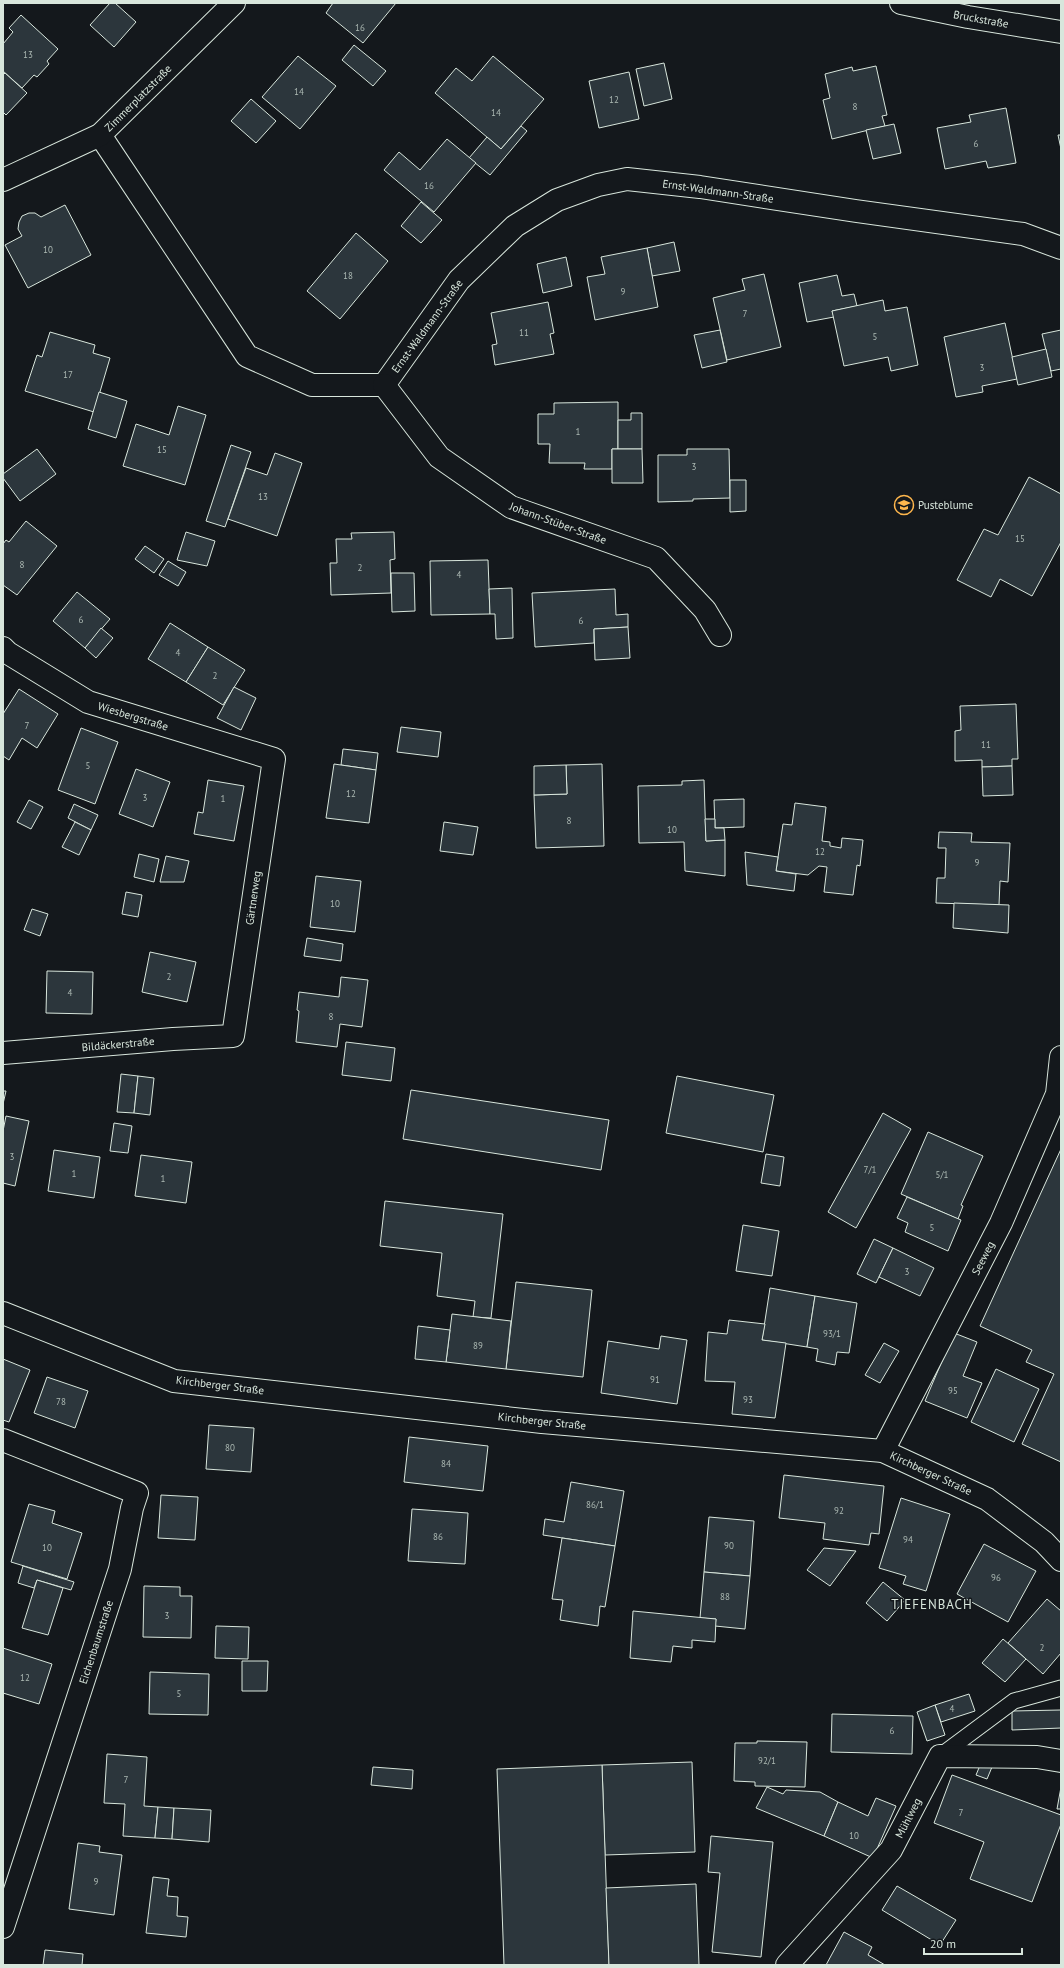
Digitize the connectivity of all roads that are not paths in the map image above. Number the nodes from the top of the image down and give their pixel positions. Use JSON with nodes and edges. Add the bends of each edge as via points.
{"nodes":[{"id":1,"x":234,"y":3,"type":"edge"},
{"id":2,"x":901,"y":3,"type":"edge"},
{"id":3,"x":1061,"y":32,"type":"edge"},
{"id":4,"x":100,"y":135,"type":"junction"},
{"id":5,"x":3,"y":180,"type":"edge"},
{"id":6,"x":1061,"y":248,"type":"edge"},
{"id":7,"x":384,"y":385,"type":"junction"},
{"id":8,"x":720,"y":635,"type":"dead end"},
{"id":9,"x":3,"y":648,"type":"edge"},
{"id":10,"x":274,"y":759,"type":"joint"},
{"id":11,"x":232,"y":1036,"type":"joint"},
{"id":12,"x":3,"y":1053,"type":"edge"},
{"id":13,"x":1061,"y":1057,"type":"edge"},
{"id":14,"x":3,"y":1313,"type":"edge"},
{"id":15,"x":3,"y":1440,"type":"edge"},
{"id":16,"x":883,"y":1450,"type":"junction"},
{"id":17,"x":1061,"y":1560,"type":"edge"},
{"id":18,"x":1061,"y":1688,"type":"edge"},
{"id":19,"x":940,"y":1756,"type":"junction"},
{"id":20,"x":1061,"y":1761,"type":"edge"},
{"id":21,"x":3,"y":1927,"type":"edge"},
{"id":22,"x":787,"y":1965,"type":"edge"}],
"edges":[{"from":1,"to":4,"type":"street","name":"Zimmerplatzstraße"},
{"from":2,"to":3,"type":"street","name":"Bruckstraße"},
{"from":4,"to":5,"type":"street","name":"Zimmerplatzstraße"},
{"from":4,"to":7,"type":"street","via":[[247,356],[312,385]]},
{"from":6,"to":7,"type":"street","name":"Ernst-Waldmann-Straße","via":[[1023,234],[700,187],[628,179],[598,185],[558,200],[515,226],[459,280]]},
{"from":7,"to":8,"type":"street","name":"Johann-Stüber-Straße","via":[[439,457],[511,507],[656,558],[705,610]]},
{"from":9,"to":10,"type":"street","name":"Wiesbergstraße","via":[[88,702]]},
{"from":10,"to":11,"type":"street","name":"Gärtnerweg"},
{"from":11,"to":12,"type":"street","name":"Bildäckerstraße"},
{"from":13,"to":16,"type":"street","name":"Seeweg","via":[[1057,1094],[1001,1224]]},
{"from":14,"to":16,"type":"street","name":"Kirchberger Straße","via":[[174,1381],[542,1422]]},
{"from":15,"to":21,"type":"street","name":"Eichenbaumstraße","via":[[137,1493],[120,1569]]},
{"from":16,"to":17,"type":"street","name":"Kirchberger Straße","via":[[987,1499],[1044,1542]]},
{"from":18,"to":19,"type":"lane","via":[[1014,1701]]},
{"from":19,"to":20,"type":"street","via":[[1037,1757]]},
{"from":19,"to":22,"type":"street","name":"Mühlweg","via":[[891,1850]]}]}
